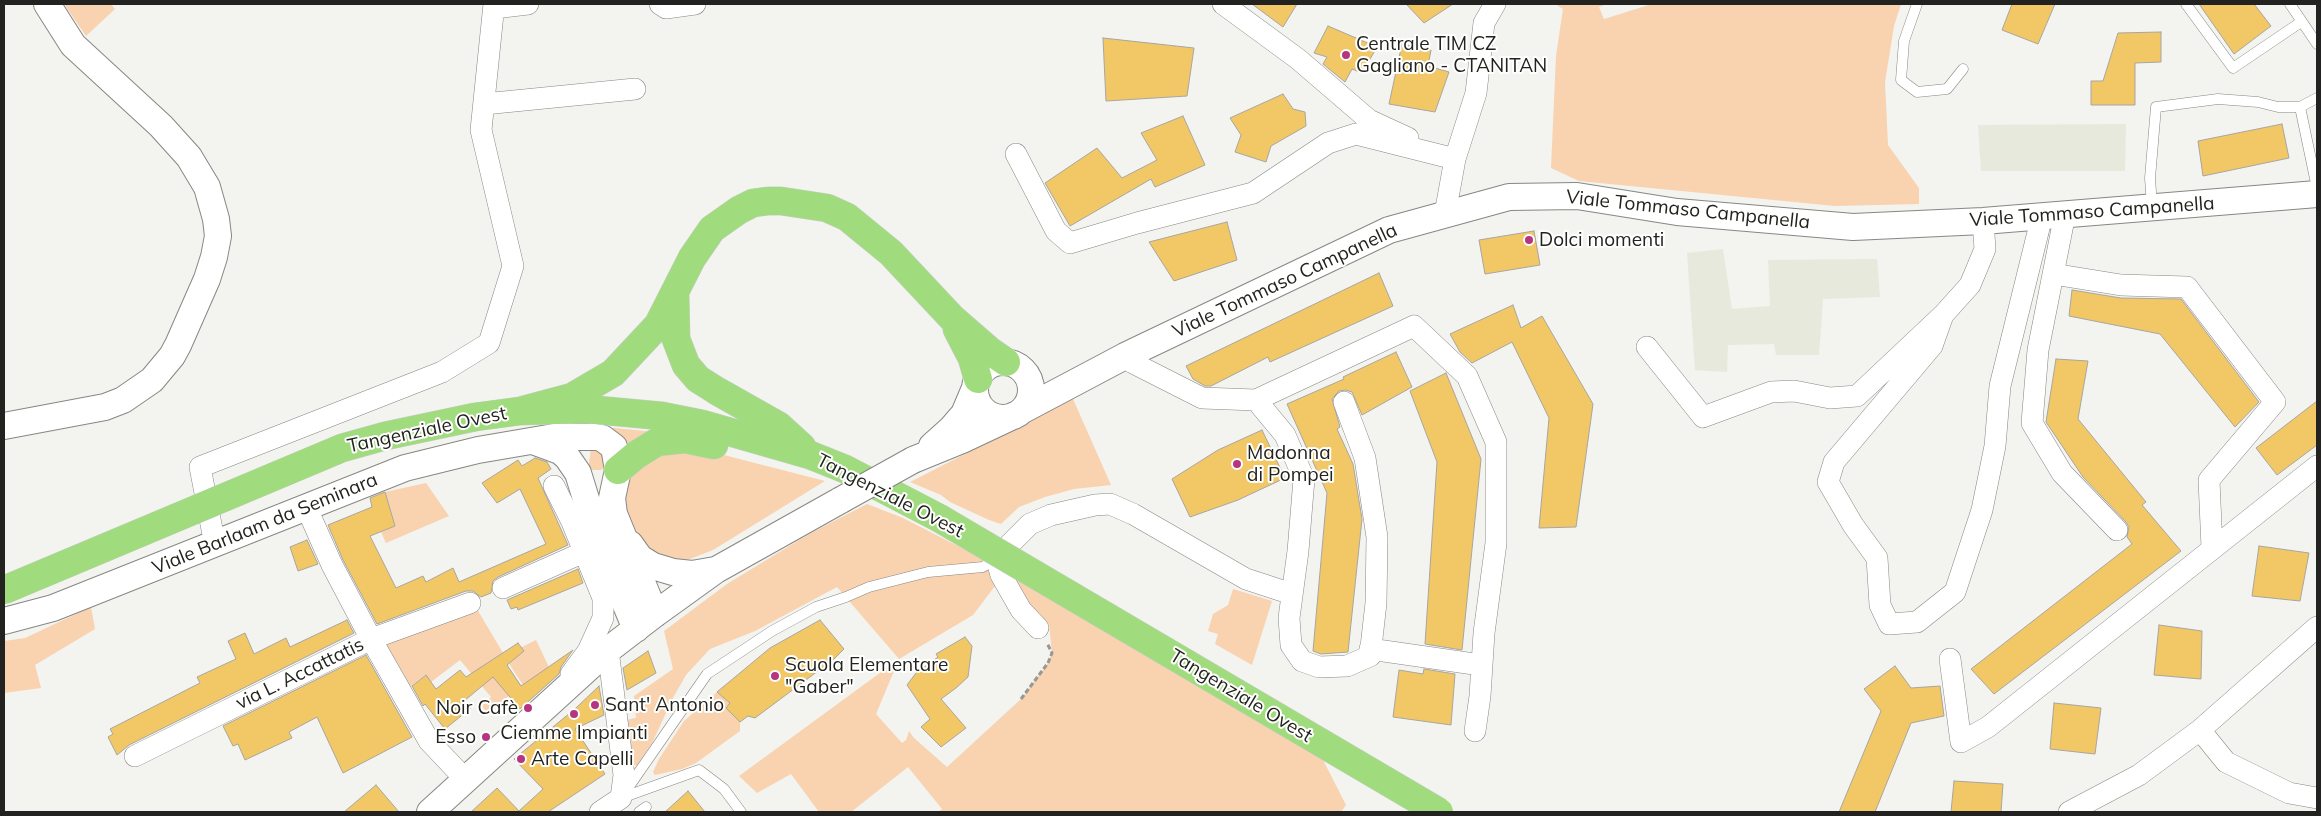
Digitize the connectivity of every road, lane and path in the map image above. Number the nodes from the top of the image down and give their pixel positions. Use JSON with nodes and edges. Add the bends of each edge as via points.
{"nodes":[{"id":1,"x":47,"y":4,"type":"edge"},
{"id":2,"x":528,"y":4,"type":"edge"},
{"id":3,"x":660,"y":4,"type":"edge"},
{"id":4,"x":695,"y":4,"type":"edge"},
{"id":5,"x":1223,"y":4,"type":"edge"},
{"id":6,"x":1496,"y":4,"type":"edge"},
{"id":7,"x":1917,"y":4,"type":"edge"},
{"id":8,"x":2186,"y":4,"type":"edge"},
{"id":9,"x":2290,"y":4,"type":"edge"},
{"id":10,"x":494,"y":6,"type":"edge"},
{"id":11,"x":2301,"y":22,"type":"junction"},
{"id":12,"x":2317,"y":44,"type":"edge"},
{"id":13,"x":1963,"y":69,"type":"dead end"},
{"id":14,"x":635,"y":89,"type":"dead end"},
{"id":15,"x":2317,"y":98,"type":"edge"},
{"id":16,"x":484,"y":104,"type":"junction"},
{"id":17,"x":2300,"y":107,"type":"junction"},
{"id":18,"x":1016,"y":154,"type":"dead end"},
{"id":19,"x":1449,"y":157,"type":"junction"},
{"id":20,"x":2317,"y":188,"type":"edge"},
{"id":21,"x":2317,"y":194,"type":"edge"},
{"id":22,"x":2152,"y":209,"type":"junction"},
{"id":23,"x":1445,"y":214,"type":"junction"},
{"id":24,"x":2054,"y":215,"type":"junction"},
{"id":25,"x":1983,"y":221,"type":"junction"},
{"id":26,"x":2054,"y":274,"type":"junction"},
{"id":27,"x":675,"y":294,"type":"junction"},
{"id":28,"x":1942,"y":316,"type":"junction"},
{"id":29,"x":952,"y":318,"type":"junction"},
{"id":30,"x":1647,"y":347,"type":"dead end"},
{"id":31,"x":1125,"y":356,"type":"junction"},
{"id":32,"x":1014,"y":365,"type":"junction"},
{"id":33,"x":1095,"y":372,"type":"junction"},
{"id":34,"x":976,"y":383,"type":"junction"},
{"id":35,"x":1256,"y":400,"type":"junction"},
{"id":36,"x":1344,"y":402,"type":"dead end"},
{"id":37,"x":520,"y":411,"type":"junction"},
{"id":38,"x":1019,"y":412,"type":"junction"},
{"id":39,"x":4,"y":426,"type":"edge"},
{"id":40,"x":531,"y":441,"type":"junction"},
{"id":41,"x":810,"y":455,"type":"junction"},
{"id":42,"x":913,"y":460,"type":"junction"},
{"id":43,"x":2317,"y":466,"type":"edge"},
{"id":44,"x":618,"y":470,"type":"junction"},
{"id":45,"x":578,"y":473,"type":"junction"},
{"id":46,"x":554,"y":486,"type":"dead end"},
{"id":47,"x":312,"y":520,"type":"dead end"},
{"id":48,"x":619,"y":529,"type":"junction"},
{"id":49,"x":2117,"y":530,"type":"dead end"},
{"id":50,"x":216,"y":544,"type":"junction"},
{"id":51,"x":2212,"y":548,"type":"junction"},
{"id":52,"x":584,"y":552,"type":"junction"},
{"id":53,"x":996,"y":558,"type":"junction"},
{"id":54,"x":716,"y":570,"type":"junction"},
{"id":55,"x":503,"y":588,"type":"dead end"},
{"id":56,"x":4,"y":590,"type":"edge"},
{"id":57,"x":620,"y":591,"type":"junction"},
{"id":58,"x":1292,"y":594,"type":"junction"},
{"id":59,"x":470,"y":603,"type":"dead end"},
{"id":60,"x":4,"y":621,"type":"edge"},
{"id":61,"x":646,"y":622,"type":"junction"},
{"id":62,"x":2317,"y":626,"type":"edge"},
{"id":63,"x":1038,"y":628,"type":"joint"},
{"id":64,"x":371,"y":639,"type":"junction"},
{"id":65,"x":1370,"y":649,"type":"junction"},
{"id":66,"x":608,"y":650,"type":"junction"},
{"id":67,"x":1950,"y":659,"type":"dead end"},
{"id":68,"x":1481,"y":665,"type":"junction"},
{"id":69,"x":1021,"y":699,"type":"dead end"},
{"id":70,"x":552,"y":701,"type":"junction"},
{"id":71,"x":2200,"y":730,"type":"junction"},
{"id":72,"x":1475,"y":731,"type":"dead end"},
{"id":73,"x":135,"y":756,"type":"dead end"},
{"id":74,"x":465,"y":779,"type":"junction"},
{"id":75,"x":621,"y":798,"type":"junction"},
{"id":76,"x":2317,"y":798,"type":"edge"},
{"id":77,"x":430,"y":812,"type":"edge"},
{"id":78,"x":600,"y":812,"type":"edge"},
{"id":79,"x":741,"y":812,"type":"edge"},
{"id":80,"x":1439,"y":812,"type":"edge"},
{"id":81,"x":2069,"y":812,"type":"edge"}],
"edges":[{"from":1,"to":39,"type":"street","via":[[73,45],[161,126],[188,157],[207,187],[218,236],[207,278],[178,345],[152,380],[123,400],[105,406]]},
{"from":2,"to":10,"type":"street"},
{"from":3,"to":4,"type":"street","via":[[666,8]]},
{"from":5,"to":19,"type":"street","via":[[1298,59],[1370,120]]},
{"from":6,"to":19,"type":"street","via":[[1484,23],[1476,94]]},
{"from":7,"to":13,"type":"lane","via":[[1904,41],[1902,80],[1917,92],[1947,89]]},
{"from":8,"to":11,"type":"lane","via":[[2233,68]]},
{"from":9,"to":11,"type":"lane"},
{"from":10,"to":16,"type":"street"},
{"from":11,"to":12,"type":"lane"},
{"from":14,"to":16,"type":"street"},
{"from":15,"to":17,"type":"lane"},
{"from":16,"to":50,"type":"street","via":[[481,130],[513,266],[489,343],[442,372],[200,467]]},
{"from":17,"to":20,"type":"lane"},
{"from":17,"to":22,"type":"lane","via":[[2218,99],[2156,107],[2150,178]]},
{"from":18,"to":19,"type":"street","via":[[1056,231],[1070,243],[1253,193],[1328,143],[1356,134]]},
{"from":19,"to":23,"type":"street"},
{"from":21,"to":22,"type":"street","name":"Viale Tommaso Campanella"},
{"from":22,"to":24,"type":"street","name":"Viale Tommaso Campanella"},
{"from":23,"to":25,"type":"street","name":"Viale Tommaso Campanella","via":[[1509,197],[1577,196],[1677,212],[1853,227]]},
{"from":23,"to":31,"type":"street","name":"Viale Tommaso Campanella","via":[[1389,230]]},
{"from":24,"to":25,"type":"street","name":"Viale Tommaso Campanella"},
{"from":24,"to":26,"type":"street"},
{"from":24,"to":28,"type":"street","via":[[2000,386],[1995,446],[1982,510],[1954,592],[1917,622],[1889,624],[1880,605],[1877,558],[1828,482],[1834,462],[1932,346]]},
{"from":25,"to":28,"type":"street","via":[[1985,249],[1970,285]]},
{"from":26,"to":49,"type":"street","via":[[2038,350],[2032,422],[2062,473]]},
{"from":26,"to":51,"type":"street","via":[[2121,285],[2187,287],[2275,402],[2209,480]]},
{"from":27,"to":29,"type":"highway","via":[[692,258],[712,230],[753,203],[781,201],[827,208],[847,217],[890,253]]},
{"from":27,"to":37,"type":"highway","via":[[658,325],[613,373],[572,397]]},
{"from":27,"to":41,"type":"highway","via":[[676,339],[686,366],[698,379],[778,426]]},
{"from":28,"to":30,"type":"street","via":[[1857,396],[1830,398],[1794,391],[1771,392],[1703,417]]},
{"from":29,"to":32,"type":"highway","via":[[990,351]]},
{"from":29,"to":34,"type":"highway","via":[[972,358]]},
{"from":31,"to":33,"type":"street","name":"Viale Tommaso Campanella"},
{"from":31,"to":35,"type":"street","via":[[1202,398]]},
{"from":32,"to":33,"type":"street","name":"Viale Tommaso Campanella","via":[[1054,377]]},
{"from":32,"to":34,"type":"street","via":[[989,365]]},
{"from":32,"to":38,"type":"street","via":[[1028,376],[1031,392]]},
{"from":33,"to":38,"type":"street","name":"Viale Tommaso Campanella"},
{"from":34,"to":38,"type":"street","via":[[980,406],[988,413],[1006,418]]},
{"from":34,"to":42,"type":"street","name":"Viale Tommaso Campanella","via":[[964,414]]},
{"from":35,"to":58,"type":"street","via":[[1285,435],[1304,479]]},
{"from":35,"to":68,"type":"street","via":[[1414,326],[1467,376],[1496,442],[1496,542]]},
{"from":36,"to":65,"type":"street","via":[[1365,458],[1378,537],[1376,603]]},
{"from":37,"to":41,"type":"highway","name":"Tangenziale Ovest","via":[[586,409],[662,416],[727,430]]},
{"from":37,"to":56,"type":"highway","name":"Tangenziale Ovest","bridge":true,"via":[[385,436],[334,451]]},
{"from":38,"to":42,"type":"street","name":"Viale Tommaso Campanella"},
{"from":40,"to":44,"type":"street","name":"Viale Barlaam da Seminara","via":[[554,437],[602,438],[614,448]]},
{"from":40,"to":45,"type":"street","via":[[560,451]]},
{"from":40,"to":50,"type":"street","name":"Viale Barlaam da Seminara","via":[[405,468]]},
{"from":41,"to":44,"type":"highway","via":[[747,453],[686,439],[670,439],[657,442]]},
{"from":41,"to":80,"type":"highway","name":"Tangenziale Ovest","bridge":true,"via":[[845,469],[939,518]]},
{"from":42,"to":54,"type":"street","name":"Viale Tommaso Campanella","bridge":true},
{"from":43,"to":51,"type":"street"},
{"from":44,"to":45,"type":"street","via":[[597,481]]},
{"from":44,"to":48,"type":"street","via":[[612,498]]},
{"from":45,"to":57,"type":"street","via":[[598,538]]},
{"from":46,"to":52,"type":"street"},
{"from":47,"to":64,"type":"street"},
{"from":48,"to":54,"type":"street","via":[[640,558],[653,566],[692,574]]},
{"from":48,"to":61,"type":"street"},
{"from":50,"to":60,"type":"street","name":"Viale Barlaam da Seminara","via":[[53,608]]},
{"from":51,"to":67,"type":"street","via":[[1988,727],[1962,742]]},
{"from":52,"to":55,"type":"street"},
{"from":52,"to":70,"type":"street","via":[[603,598],[603,618],[588,651]]},
{"from":53,"to":58,"type":"street","via":[[1030,524],[1051,515],[1110,504],[1246,579]]},
{"from":53,"to":63,"type":"street","via":[[1001,575],[1017,603]]},
{"from":53,"to":75,"type":"lane","via":[[983,567],[928,572],[869,586],[846,598],[816,607],[772,631],[707,674]]},
{"from":54,"to":61,"type":"street","name":"Viale Tommaso Campanella"},
{"from":57,"to":61,"type":"street"},
{"from":57,"to":66,"type":"street","via":[[616,629]]},
{"from":58,"to":65,"type":"street","via":[[1289,618],[1291,644],[1302,661],[1319,667],[1348,666],[1370,656]]},
{"from":59,"to":64,"type":"street","name":"via L. Accattatis"},
{"from":61,"to":66,"type":"street","name":"Viale Tommaso Campanella"},
{"from":62,"to":71,"type":"street"},
{"from":63,"to":69,"type":"path","via":[[1052,653]]},
{"from":64,"to":73,"type":"street","name":"via L. Accattatis"},
{"from":64,"to":74,"type":"street","via":[[429,740]]},
{"from":65,"to":68,"type":"street"},
{"from":66,"to":70,"type":"street","name":"Viale Tommaso Campanella"},
{"from":66,"to":75,"type":"street","via":[[624,775]]},
{"from":68,"to":72,"type":"street"},
{"from":70,"to":74,"type":"street","name":"Viale Tommaso Campanella"},
{"from":71,"to":76,"type":"street","via":[[2226,762],[2289,794]]},
{"from":71,"to":81,"type":"street","via":[[2139,776]]},
{"from":74,"to":77,"type":"street","name":"Viale Tommaso Campanella"},
{"from":75,"to":78,"type":"street"},
{"from":75,"to":79,"type":"lane","via":[[699,770],[724,789]]}]}
